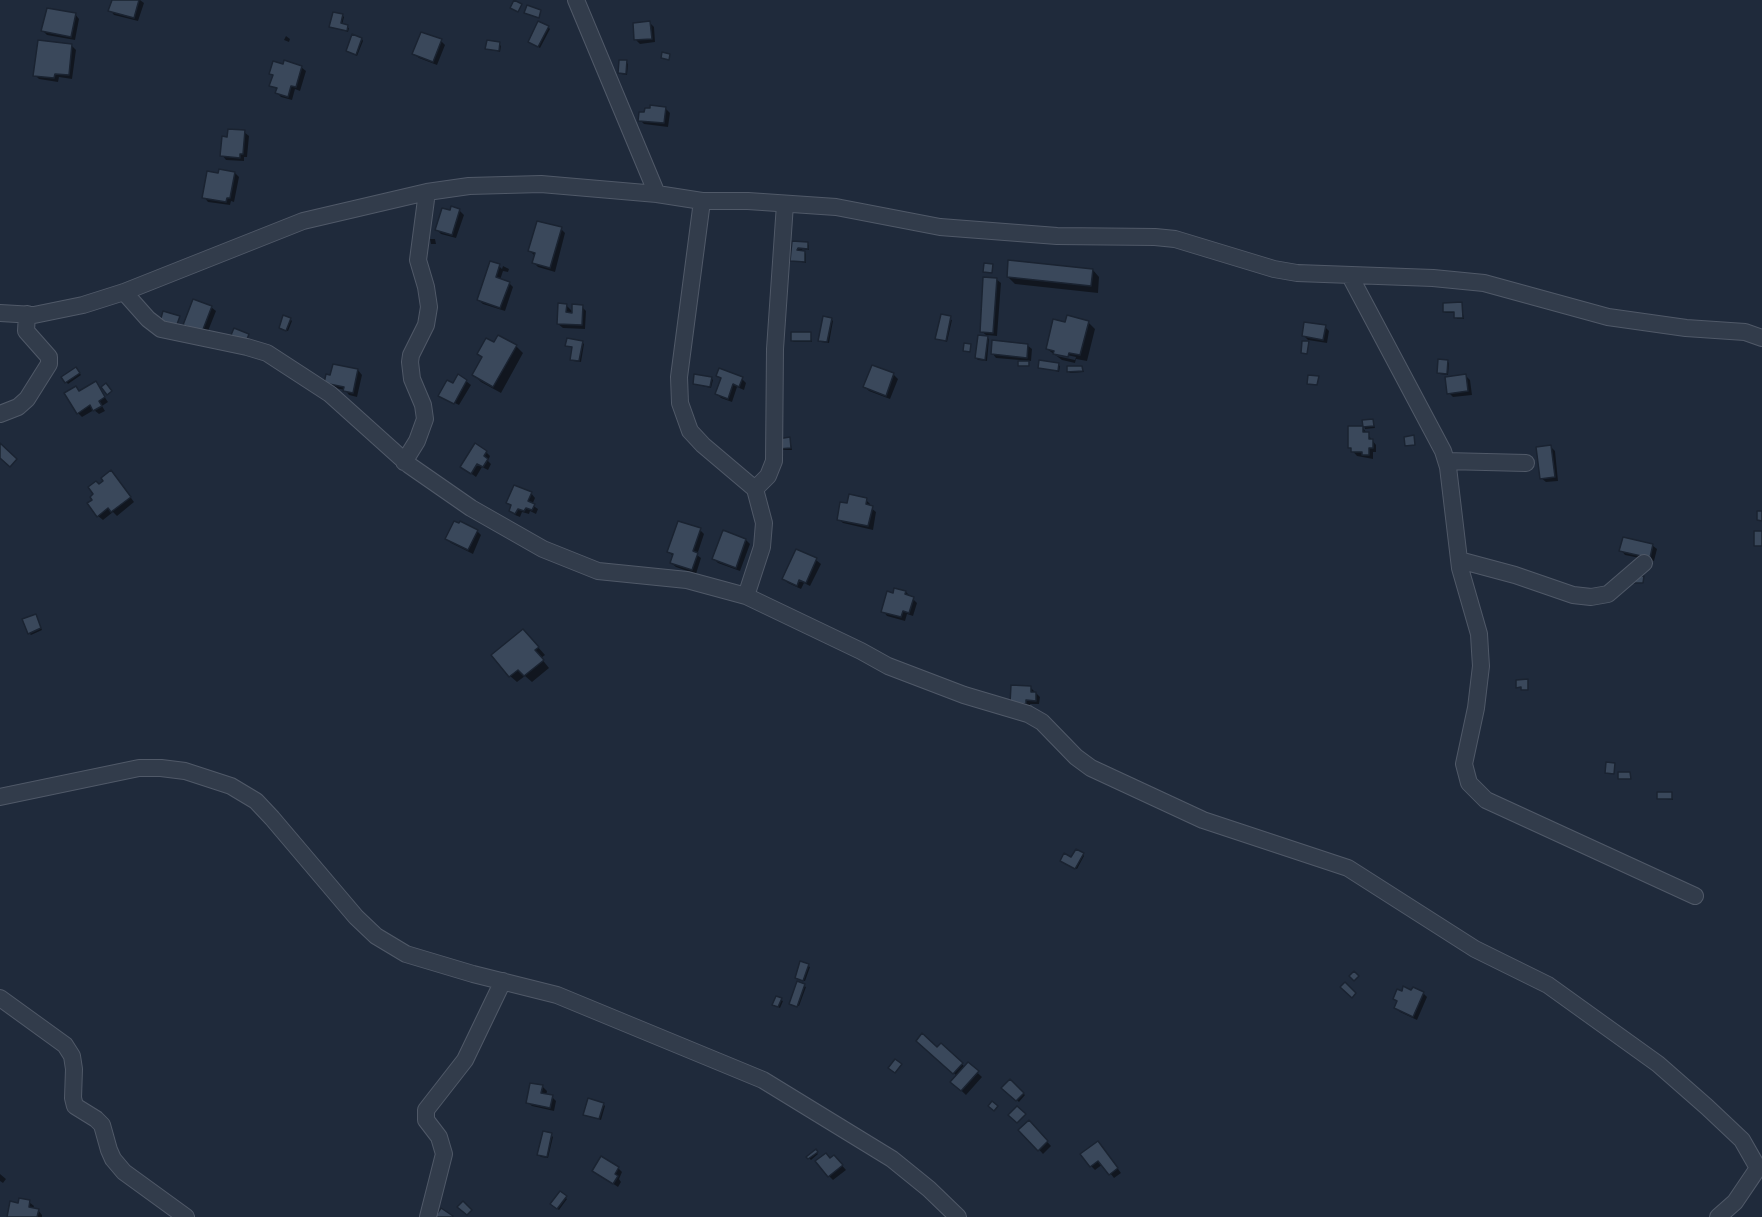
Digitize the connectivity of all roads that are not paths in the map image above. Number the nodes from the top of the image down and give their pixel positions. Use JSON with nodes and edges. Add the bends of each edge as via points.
{"nodes":[{"id":1,"x":576,"y":0,"type":"edge"},
{"id":2,"x":427,"y":192,"type":"junction"},
{"id":3,"x":657,"y":194,"type":"junction"},
{"id":4,"x":702,"y":201,"type":"junction"},
{"id":5,"x":785,"y":204,"type":"junction"},
{"id":6,"x":1350,"y":276,"type":"junction"},
{"id":7,"x":124,"y":292,"type":"junction"},
{"id":8,"x":0,"y":313,"type":"edge"},
{"id":9,"x":27,"y":314,"type":"junction"},
{"id":10,"x":1762,"y":338,"type":"edge"},
{"id":11,"x":0,"y":414,"type":"edge"},
{"id":12,"x":1446,"y":461,"type":"junction"},
{"id":13,"x":404,"y":462,"type":"junction"},
{"id":14,"x":1526,"y":463,"type":"dead end"},
{"id":15,"x":755,"y":489,"type":"junction"},
{"id":16,"x":1459,"y":560,"type":"junction"},
{"id":17,"x":1644,"y":563,"type":"dead end"},
{"id":18,"x":746,"y":596,"type":"junction"},
{"id":19,"x":0,"y":797,"type":"edge"},
{"id":20,"x":1695,"y":896,"type":"dead end"},
{"id":21,"x":502,"y":981,"type":"junction"},
{"id":22,"x":0,"y":998,"type":"edge"},
{"id":23,"x":1760,"y":1172,"type":"edge"},
{"id":24,"x":186,"y":1217,"type":"edge"},
{"id":25,"x":428,"y":1217,"type":"edge"},
{"id":26,"x":958,"y":1217,"type":"edge"},
{"id":27,"x":1718,"y":1217,"type":"edge"}],
"edges":[{"from":1,"to":3,"type":"street"},
{"from":2,"to":3,"type":"street","via":[[530,184]]},
{"from":2,"to":7,"type":"street","via":[[303,221]]},
{"from":2,"to":13,"type":"street","via":[[418,260],[429,307],[422,336],[411,355],[410,370],[425,419]]},
{"from":3,"to":4,"type":"street"},
{"from":4,"to":5,"type":"street"},
{"from":4,"to":15,"type":"street","via":[[680,377],[681,403],[690,431]]},
{"from":5,"to":6,"type":"street","via":[[836,207],[940,227],[1057,236],[1175,239],[1274,269]]},
{"from":5,"to":15,"type":"street","via":[[775,349],[774,461],[768,476]]},
{"from":6,"to":10,"type":"street","via":[[1484,283],[1608,317],[1736,331]]},
{"from":6,"to":12,"type":"street"},
{"from":7,"to":9,"type":"street","via":[[83,305]]},
{"from":7,"to":13,"type":"street","via":[[161,329],[267,353],[330,394]]},
{"from":8,"to":9,"type":"street"},
{"from":9,"to":11,"type":"street","via":[[26,331],[49,357],[49,364],[27,399]]},
{"from":12,"to":14,"type":"street"},
{"from":12,"to":16,"type":"street"},
{"from":13,"to":18,"type":"street","via":[[471,508],[554,554],[598,571],[687,580]]},
{"from":15,"to":18,"type":"street","via":[[764,523],[762,548]]},
{"from":16,"to":17,"type":"street","via":[[1574,596],[1590,597],[1608,594]]},
{"from":16,"to":20,"type":"street","via":[[1479,633],[1481,666],[1464,764],[1469,783],[1486,800]]},
{"from":18,"to":23,"type":"street","via":[[888,666],[1028,714],[1042,722],[1091,768],[1203,820],[1348,868],[1475,949],[1548,984],[1658,1064],[1742,1140]]},
{"from":19,"to":21,"type":"street","via":[[139,768],[185,771],[231,786],[256,801],[273,818],[376,936],[406,954]]},
{"from":21,"to":25,"type":"street","via":[[465,1060],[426,1110],[426,1120],[439,1137],[444,1154]]},
{"from":21,"to":26,"type":"street","via":[[557,995],[763,1080],[892,1159]]},
{"from":22,"to":24,"type":"street","via":[[65,1045],[72,1056],[75,1106],[102,1125],[113,1159],[124,1172]]},
{"from":23,"to":27,"type":"street"}]}
